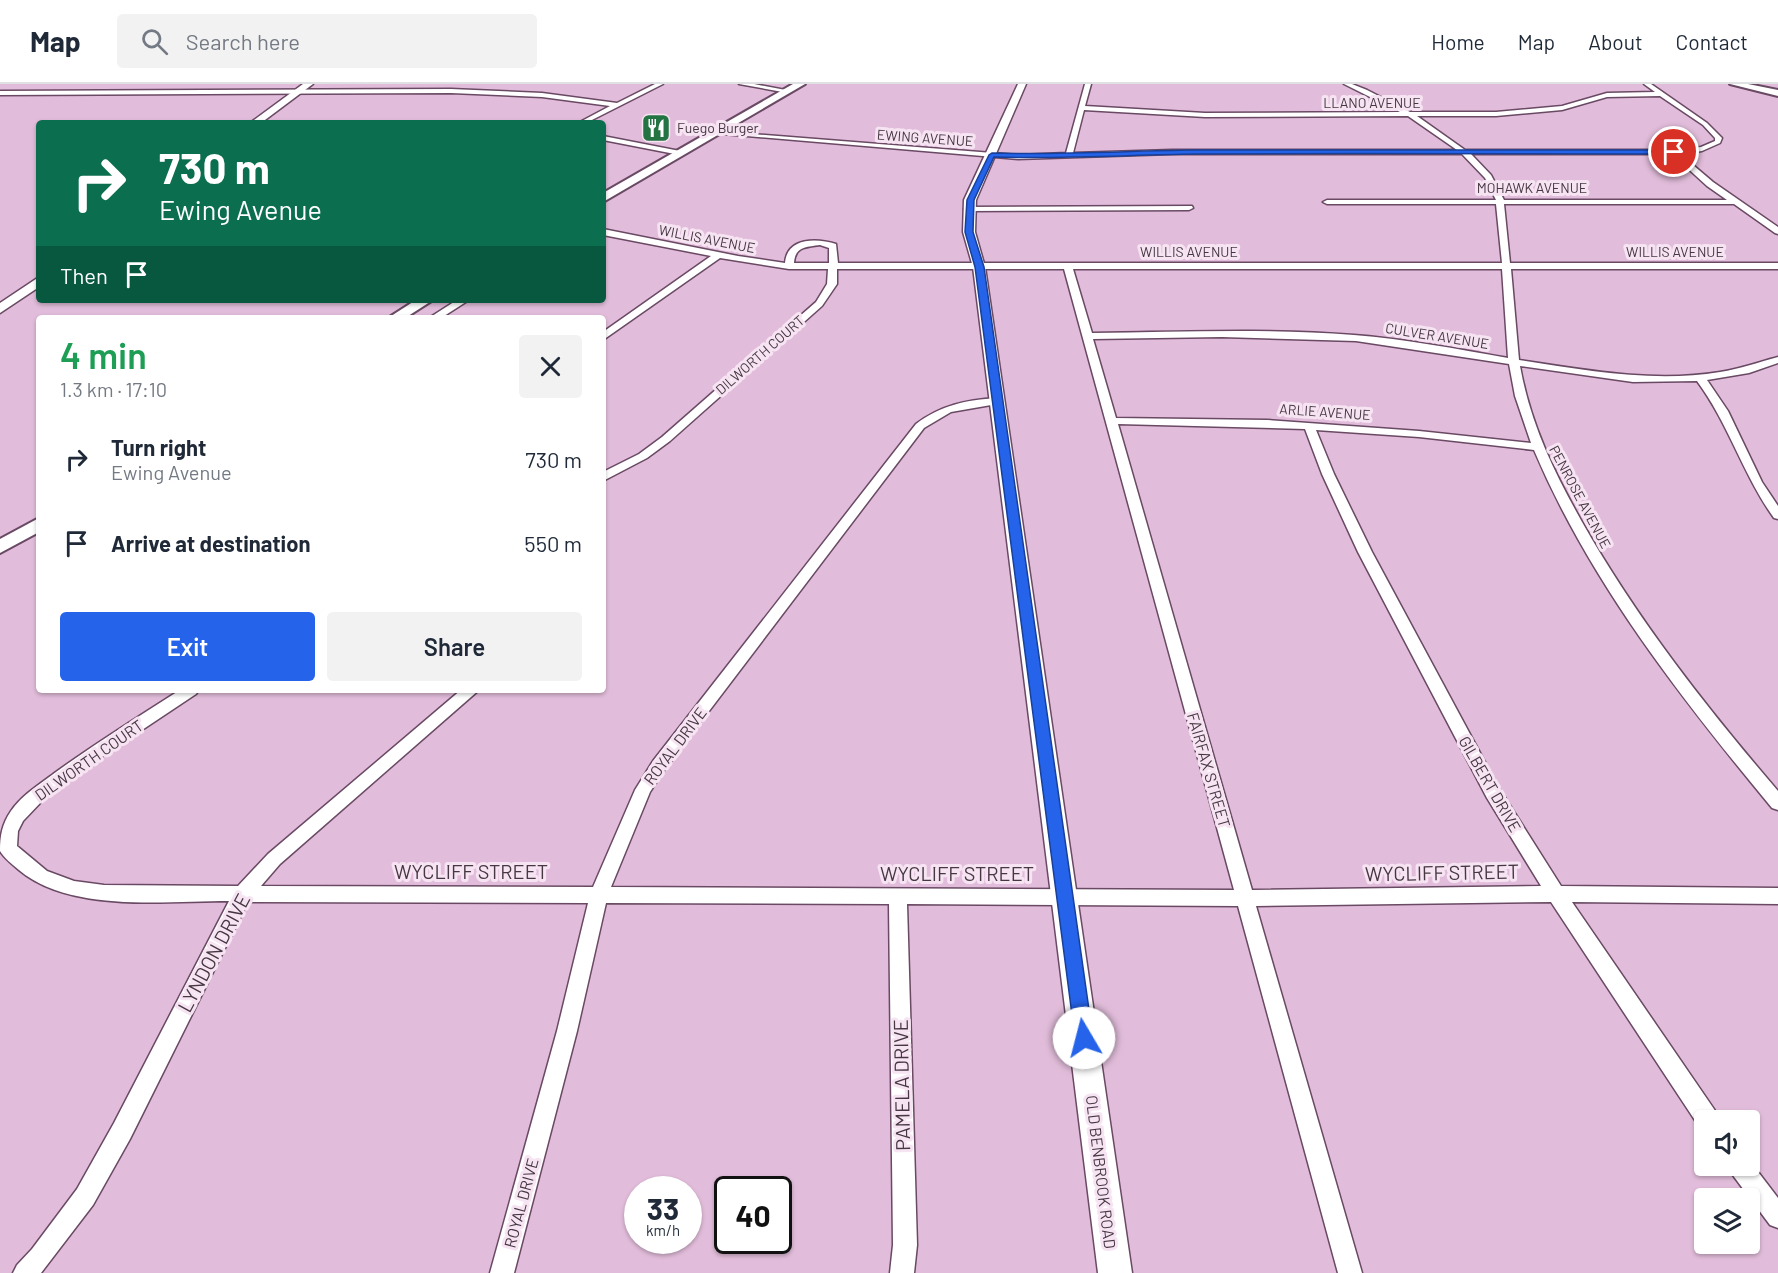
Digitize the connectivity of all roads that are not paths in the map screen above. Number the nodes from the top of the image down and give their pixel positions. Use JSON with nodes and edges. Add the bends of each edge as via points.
{"nodes":[{"id":1,"x":309,"y":84,"type":"edge"},
{"id":2,"x":660,"y":84,"type":"edge"},
{"id":3,"x":742,"y":84,"type":"edge"},
{"id":4,"x":800,"y":84,"type":"edge"},
{"id":5,"x":1022,"y":84,"type":"edge"},
{"id":6,"x":1088,"y":84,"type":"edge"},
{"id":7,"x":1347,"y":84,"type":"edge"},
{"id":8,"x":1647,"y":84,"type":"edge"},
{"id":9,"x":1735,"y":84,"type":"edge"},
{"id":10,"x":1768,"y":84,"type":"edge"},
{"id":11,"x":1778,"y":86,"type":"edge"},
{"id":12,"x":788,"y":91,"type":"junction"},
{"id":13,"x":0,"y":93,"type":"edge"},
{"id":14,"x":297,"y":93,"type":"junction"},
{"id":15,"x":1778,"y":93,"type":"edge"},
{"id":16,"x":1661,"y":94,"type":"junction"},
{"id":17,"x":618,"y":105,"type":"junction"},
{"id":18,"x":1081,"y":108,"type":"junction"},
{"id":19,"x":1411,"y":115,"type":"junction"},
{"id":20,"x":259,"y":120,"type":"edge"},
{"id":21,"x":587,"y":120,"type":"edge"},
{"id":22,"x":714,"y":133,"type":"junction"},
{"id":23,"x":606,"y":139,"type":"edge"},
{"id":24,"x":1461,"y":152,"type":"junction"},
{"id":25,"x":1674,"y":152,"type":"junction"},
{"id":26,"x":680,"y":153,"type":"junction"},
{"id":27,"x":992,"y":155,"type":"junction"},
{"id":28,"x":1069,"y":155,"type":"junction"},
{"id":29,"x":606,"y":196,"type":"edge"},
{"id":30,"x":1327,"y":202,"type":"dead end"},
{"id":31,"x":1499,"y":202,"type":"junction"},
{"id":32,"x":1736,"y":202,"type":"junction"},
{"id":33,"x":1189,"y":208,"type":"dead end"},
{"id":34,"x":968,"y":209,"type":"junction"},
{"id":35,"x":1778,"y":231,"type":"edge"},
{"id":36,"x":606,"y":233,"type":"edge"},
{"id":37,"x":718,"y":255,"type":"junction"},
{"id":38,"x":1507,"y":265,"type":"junction"},
{"id":39,"x":789,"y":266,"type":"junction"},
{"id":40,"x":834,"y":266,"type":"junction"},
{"id":41,"x":1068,"y":266,"type":"junction"},
{"id":42,"x":1778,"y":266,"type":"edge"},
{"id":43,"x":980,"y":267,"type":"junction"},
{"id":44,"x":36,"y":283,"type":"edge"},
{"id":45,"x":421,"y":303,"type":"edge"},
{"id":46,"x":459,"y":303,"type":"edge"},
{"id":47,"x":0,"y":309,"type":"edge"},
{"id":48,"x":400,"y":315,"type":"edge"},
{"id":49,"x":439,"y":315,"type":"edge"},
{"id":50,"x":606,"y":336,"type":"edge"},
{"id":51,"x":1087,"y":336,"type":"junction"},
{"id":52,"x":1778,"y":360,"type":"edge"},
{"id":53,"x":1515,"y":362,"type":"junction"},
{"id":54,"x":1701,"y":379,"type":"junction"},
{"id":55,"x":997,"y":401,"type":"junction"},
{"id":56,"x":1111,"y":421,"type":"junction"},
{"id":57,"x":1309,"y":426,"type":"junction"},
{"id":58,"x":1536,"y":447,"type":"junction"},
{"id":59,"x":606,"y":475,"type":"edge"},
{"id":60,"x":1778,"y":515,"type":"edge"},
{"id":61,"x":36,"y":526,"type":"edge"},
{"id":62,"x":0,"y":547,"type":"edge"},
{"id":63,"x":186,"y":693,"type":"edge"},
{"id":64,"x":468,"y":693,"type":"edge"},
{"id":65,"x":1778,"y":803,"type":"edge"},
{"id":66,"x":243,"y":893,"type":"junction"},
{"id":67,"x":1556,"y":894,"type":"junction"},
{"id":68,"x":599,"y":895,"type":"junction"},
{"id":69,"x":898,"y":896,"type":"junction"},
{"id":70,"x":1778,"y":896,"type":"edge"},
{"id":71,"x":1066,"y":897,"type":"junction"},
{"id":72,"x":1245,"y":898,"type":"junction"},
{"id":73,"x":1701,"y":1110,"type":"edge"},
{"id":74,"x":1747,"y":1176,"type":"edge"},
{"id":75,"x":1778,"y":1217,"type":"edge"},
{"id":76,"x":25,"y":1273,"type":"edge"},
{"id":77,"x":502,"y":1273,"type":"edge"},
{"id":78,"x":902,"y":1273,"type":"edge"},
{"id":79,"x":1114,"y":1273,"type":"edge"},
{"id":80,"x":1350,"y":1273,"type":"edge"}],
"edges":[{"from":1,"to":14,"type":"street"},
{"from":2,"to":17,"type":"street"},
{"from":3,"to":12,"type":"street"},
{"from":4,"to":12,"type":"main road"},
{"from":5,"to":27,"type":"street","name":"OLD BENBROOK ROAD"},
{"from":6,"to":18,"type":"street"},
{"from":7,"to":19,"type":"street","name":"PENROSE AVENUE"},
{"from":8,"to":16,"type":"street"},
{"from":9,"to":15,"type":"main road"},
{"from":10,"to":11,"type":"main road"},
{"from":12,"to":22,"type":"main road"},
{"from":13,"to":14,"type":"street"},
{"from":14,"to":17,"type":"street","via":[[489,92]]},
{"from":14,"to":20,"type":"street"},
{"from":16,"to":19,"type":"street","name":"LLANO AVENUE","via":[[1607,95],[1540,111]]},
{"from":16,"to":25,"type":"street","name":"EWING AVENUE","via":[[1719,138],[1702,149]]},
{"from":17,"to":21,"type":"street"},
{"from":18,"to":19,"type":"street","name":"LLANO AVENUE","via":[[1205,115]]},
{"from":18,"to":28,"type":"street"},
{"from":19,"to":24,"type":"street","name":"PENROSE AVENUE"},
{"from":22,"to":26,"type":"main road"},
{"from":22,"to":27,"type":"street","name":"EWING AVENUE"},
{"from":23,"to":26,"type":"street"},
{"from":24,"to":25,"type":"street","name":"EWING AVENUE"},
{"from":24,"to":28,"type":"street","name":"EWING AVENUE"},
{"from":24,"to":31,"type":"street","name":"PENROSE AVENUE","via":[[1488,178]]},
{"from":25,"to":32,"type":"street"},
{"from":26,"to":29,"type":"main road"},
{"from":27,"to":28,"type":"street","name":"EWING AVENUE"},
{"from":27,"to":34,"type":"street","name":"OLD BENBROOK ROAD"},
{"from":30,"to":31,"type":"street","name":"MOHAWK AVENUE"},
{"from":31,"to":32,"type":"street","name":"MOHAWK AVENUE"},
{"from":31,"to":38,"type":"street","name":"PENROSE AVENUE"},
{"from":32,"to":35,"type":"street"},
{"from":33,"to":34,"type":"street"},
{"from":34,"to":43,"type":"street","name":"OLD BENBROOK ROAD","via":[[969,232]]},
{"from":36,"to":37,"type":"street","name":"WILLIS AVENUE"},
{"from":37,"to":39,"type":"street","name":"WILLIS AVENUE"},
{"from":37,"to":50,"type":"street"},
{"from":38,"to":41,"type":"street","name":"WILLIS AVENUE"},
{"from":38,"to":42,"type":"street","name":"WILLIS AVENUE"},
{"from":38,"to":53,"type":"street","name":"PENROSE AVENUE"},
{"from":39,"to":40,"type":"street","name":"WILLIS AVENUE"},
{"from":39,"to":40,"type":"street","via":[[790,254],[797,246],[820,242],[833,246]]},
{"from":40,"to":43,"type":"street","name":"WILLIS AVENUE"},
{"from":40,"to":59,"type":"street","name":"DILWORTH COURT","via":[[832,284],[819,304],[666,439]]},
{"from":41,"to":43,"type":"street","name":"WILLIS AVENUE"},
{"from":41,"to":51,"type":"street","name":"FAIRFAX STREET"},
{"from":43,"to":55,"type":"street","name":"OLD BENBROOK ROAD"},
{"from":44,"to":47,"type":"street"},
{"from":45,"to":48,"type":"main road"},
{"from":46,"to":49,"type":"street"},
{"from":51,"to":53,"type":"street","name":"CULVER AVENUE","via":[[1322,336]]},
{"from":51,"to":56,"type":"street","name":"FAIRFAX STREET"},
{"from":52,"to":54,"type":"street","name":"CULVER AVENUE","via":[[1741,373]]},
{"from":53,"to":54,"type":"street","name":"CULVER AVENUE","via":[[1626,378]]},
{"from":53,"to":58,"type":"street","name":"PENROSE AVENUE"},
{"from":54,"to":60,"type":"street","via":[[1724,413],[1752,474]]},
{"from":55,"to":68,"type":"street","name":"ROYAL DRIVE","via":[[950,407],[920,426],[659,765],[643,790]]},
{"from":55,"to":71,"type":"street","name":"OLD BENBROOK ROAD"},
{"from":56,"to":57,"type":"street","name":"ARLIE AVENUE"},
{"from":56,"to":72,"type":"street","name":"FAIRFAX STREET"},
{"from":57,"to":58,"type":"street","name":"ARLIE AVENUE"},
{"from":57,"to":67,"type":"street","name":"GILBERT DRIVE","via":[[1332,484],[1429,676],[1493,793]]},
{"from":58,"to":65,"type":"street","name":"PENROSE AVENUE","via":[[1612,586],[1656,650]]},
{"from":61,"to":62,"type":"main road"},
{"from":63,"to":66,"type":"street","name":"DILWORTH COURT","via":[[37,795],[17,816],[9,831],[8,849],[48,883],[74,891]]},
{"from":64,"to":66,"type":"street","name":"LYNDON DRIVE","via":[[274,859]]},
{"from":66,"to":68,"type":"street","name":"WYCLIFF STREET"},
{"from":66,"to":76,"type":"street","name":"LYNDON DRIVE","via":[[85,1197]]},
{"from":67,"to":70,"type":"street","name":"WYCLIFF STREET"},
{"from":67,"to":72,"type":"street","name":"WYCLIFF STREET"},
{"from":67,"to":73,"type":"street","name":"GILBERT DRIVE"},
{"from":68,"to":69,"type":"street","name":"WYCLIFF STREET"},
{"from":68,"to":77,"type":"street","name":"ROYAL DRIVE"},
{"from":69,"to":71,"type":"street","name":"WYCLIFF STREET"},
{"from":69,"to":78,"type":"street","name":"PAMELA DRIVE","via":[[905,1245]]},
{"from":71,"to":72,"type":"street","name":"WYCLIFF STREET"},
{"from":71,"to":79,"type":"street","name":"OLD BENBROOK ROAD"},
{"from":72,"to":80,"type":"street","name":"FAIRFAX STREET"},
{"from":74,"to":75,"type":"street"}]}
